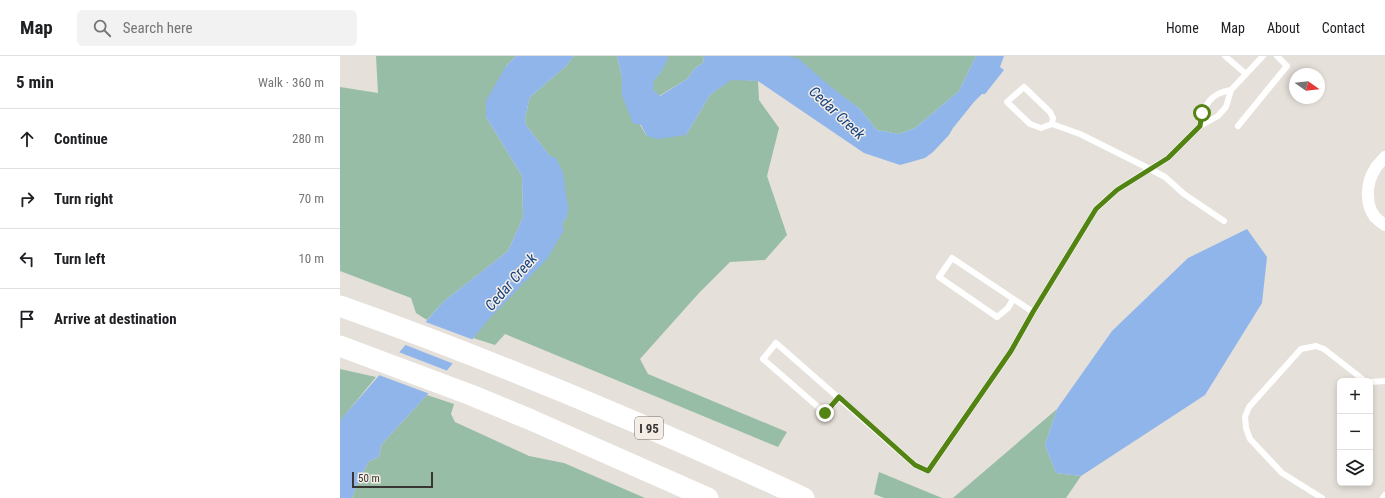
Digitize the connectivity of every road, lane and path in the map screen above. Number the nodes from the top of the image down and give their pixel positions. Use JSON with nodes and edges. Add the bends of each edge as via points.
{"nodes":[{"id":1,"x":1225,"y":56,"type":"edge"},
{"id":2,"x":1262,"y":56,"type":"edge"},
{"id":3,"x":1276,"y":56,"type":"edge"},
{"id":4,"x":1246,"y":74,"type":"junction"},
{"id":5,"x":1231,"y":90,"type":"junction"},
{"id":6,"x":1052,"y":124,"type":"junction"},
{"id":7,"x":1200,"y":126,"type":"junction"},
{"id":8,"x":1238,"y":126,"type":"dead end"},
{"id":9,"x":1385,"y":157,"type":"edge"},
{"id":10,"x":1150,"y":169,"type":"junction"},
{"id":11,"x":1224,"y":222,"type":"dead end"},
{"id":12,"x":1385,"y":226,"type":"edge"},
{"id":13,"x":1013,"y":299,"type":"junction"},
{"id":14,"x":340,"y":306,"type":"edge"},
{"id":15,"x":1033,"y":312,"type":"junction"},
{"id":16,"x":340,"y":346,"type":"edge"},
{"id":17,"x":1361,"y":378,"type":"edge"},
{"id":18,"x":1385,"y":381,"type":"edge"},
{"id":19,"x":1373,"y":382,"type":"edge"},
{"id":20,"x":839,"y":397,"type":"junction"},
{"id":21,"x":1385,"y":495,"type":"edge"},
{"id":22,"x":708,"y":498,"type":"edge"},
{"id":23,"x":804,"y":498,"type":"edge"},
{"id":24,"x":1322,"y":498,"type":"edge"},
{"id":25,"x":1383,"y":498,"type":"edge"}],
"edges":[{"from":1,"to":4,"type":"lane"},
{"from":2,"to":4,"type":"lane"},
{"from":3,"to":8,"type":"lane","via":[[1287,66]]},
{"from":4,"to":5,"type":"lane"},
{"from":5,"to":7,"type":"lane","via":[[1226,107],[1218,116]]},
{"from":5,"to":7,"type":"lane","via":[[1220,92],[1210,101],[1202,113]]},
{"from":6,"to":6,"type":"lane","via":[[1050,112],[1024,87],[1007,102],[1030,124],[1041,128]]},
{"from":6,"to":10,"type":"lane","via":[[1080,134]]},
{"from":7,"to":10,"type":"lane","via":[[1168,158]]},
{"from":9,"to":12,"type":"street","via":[[1375,168],[1368,192],[1369,205],[1375,217]]},
{"from":10,"to":11,"type":"lane","via":[[1165,177]]},
{"from":10,"to":15,"type":"lane","via":[[1117,190],[1096,209]]},
{"from":13,"to":13,"type":"lane","via":[[952,258],[939,277],[997,317],[1008,308]]},
{"from":13,"to":15,"type":"lane"},
{"from":14,"to":23,"type":"highway","number":"I 95","via":[[492,362]]},
{"from":15,"to":20,"type":"lane","via":[[1011,351],[928,471],[915,465]]},
{"from":16,"to":22,"type":"highway","via":[[530,419]]},
{"from":17,"to":24,"type":"lane","via":[[1324,349],[1316,346],[1301,349],[1249,407],[1245,417],[1250,439],[1282,473]]},
{"from":18,"to":19,"type":"lane"},
{"from":20,"to":20,"type":"lane","via":[[825,413],[762,359],[776,343]]},
{"from":21,"to":25,"type":"lane"}]}
